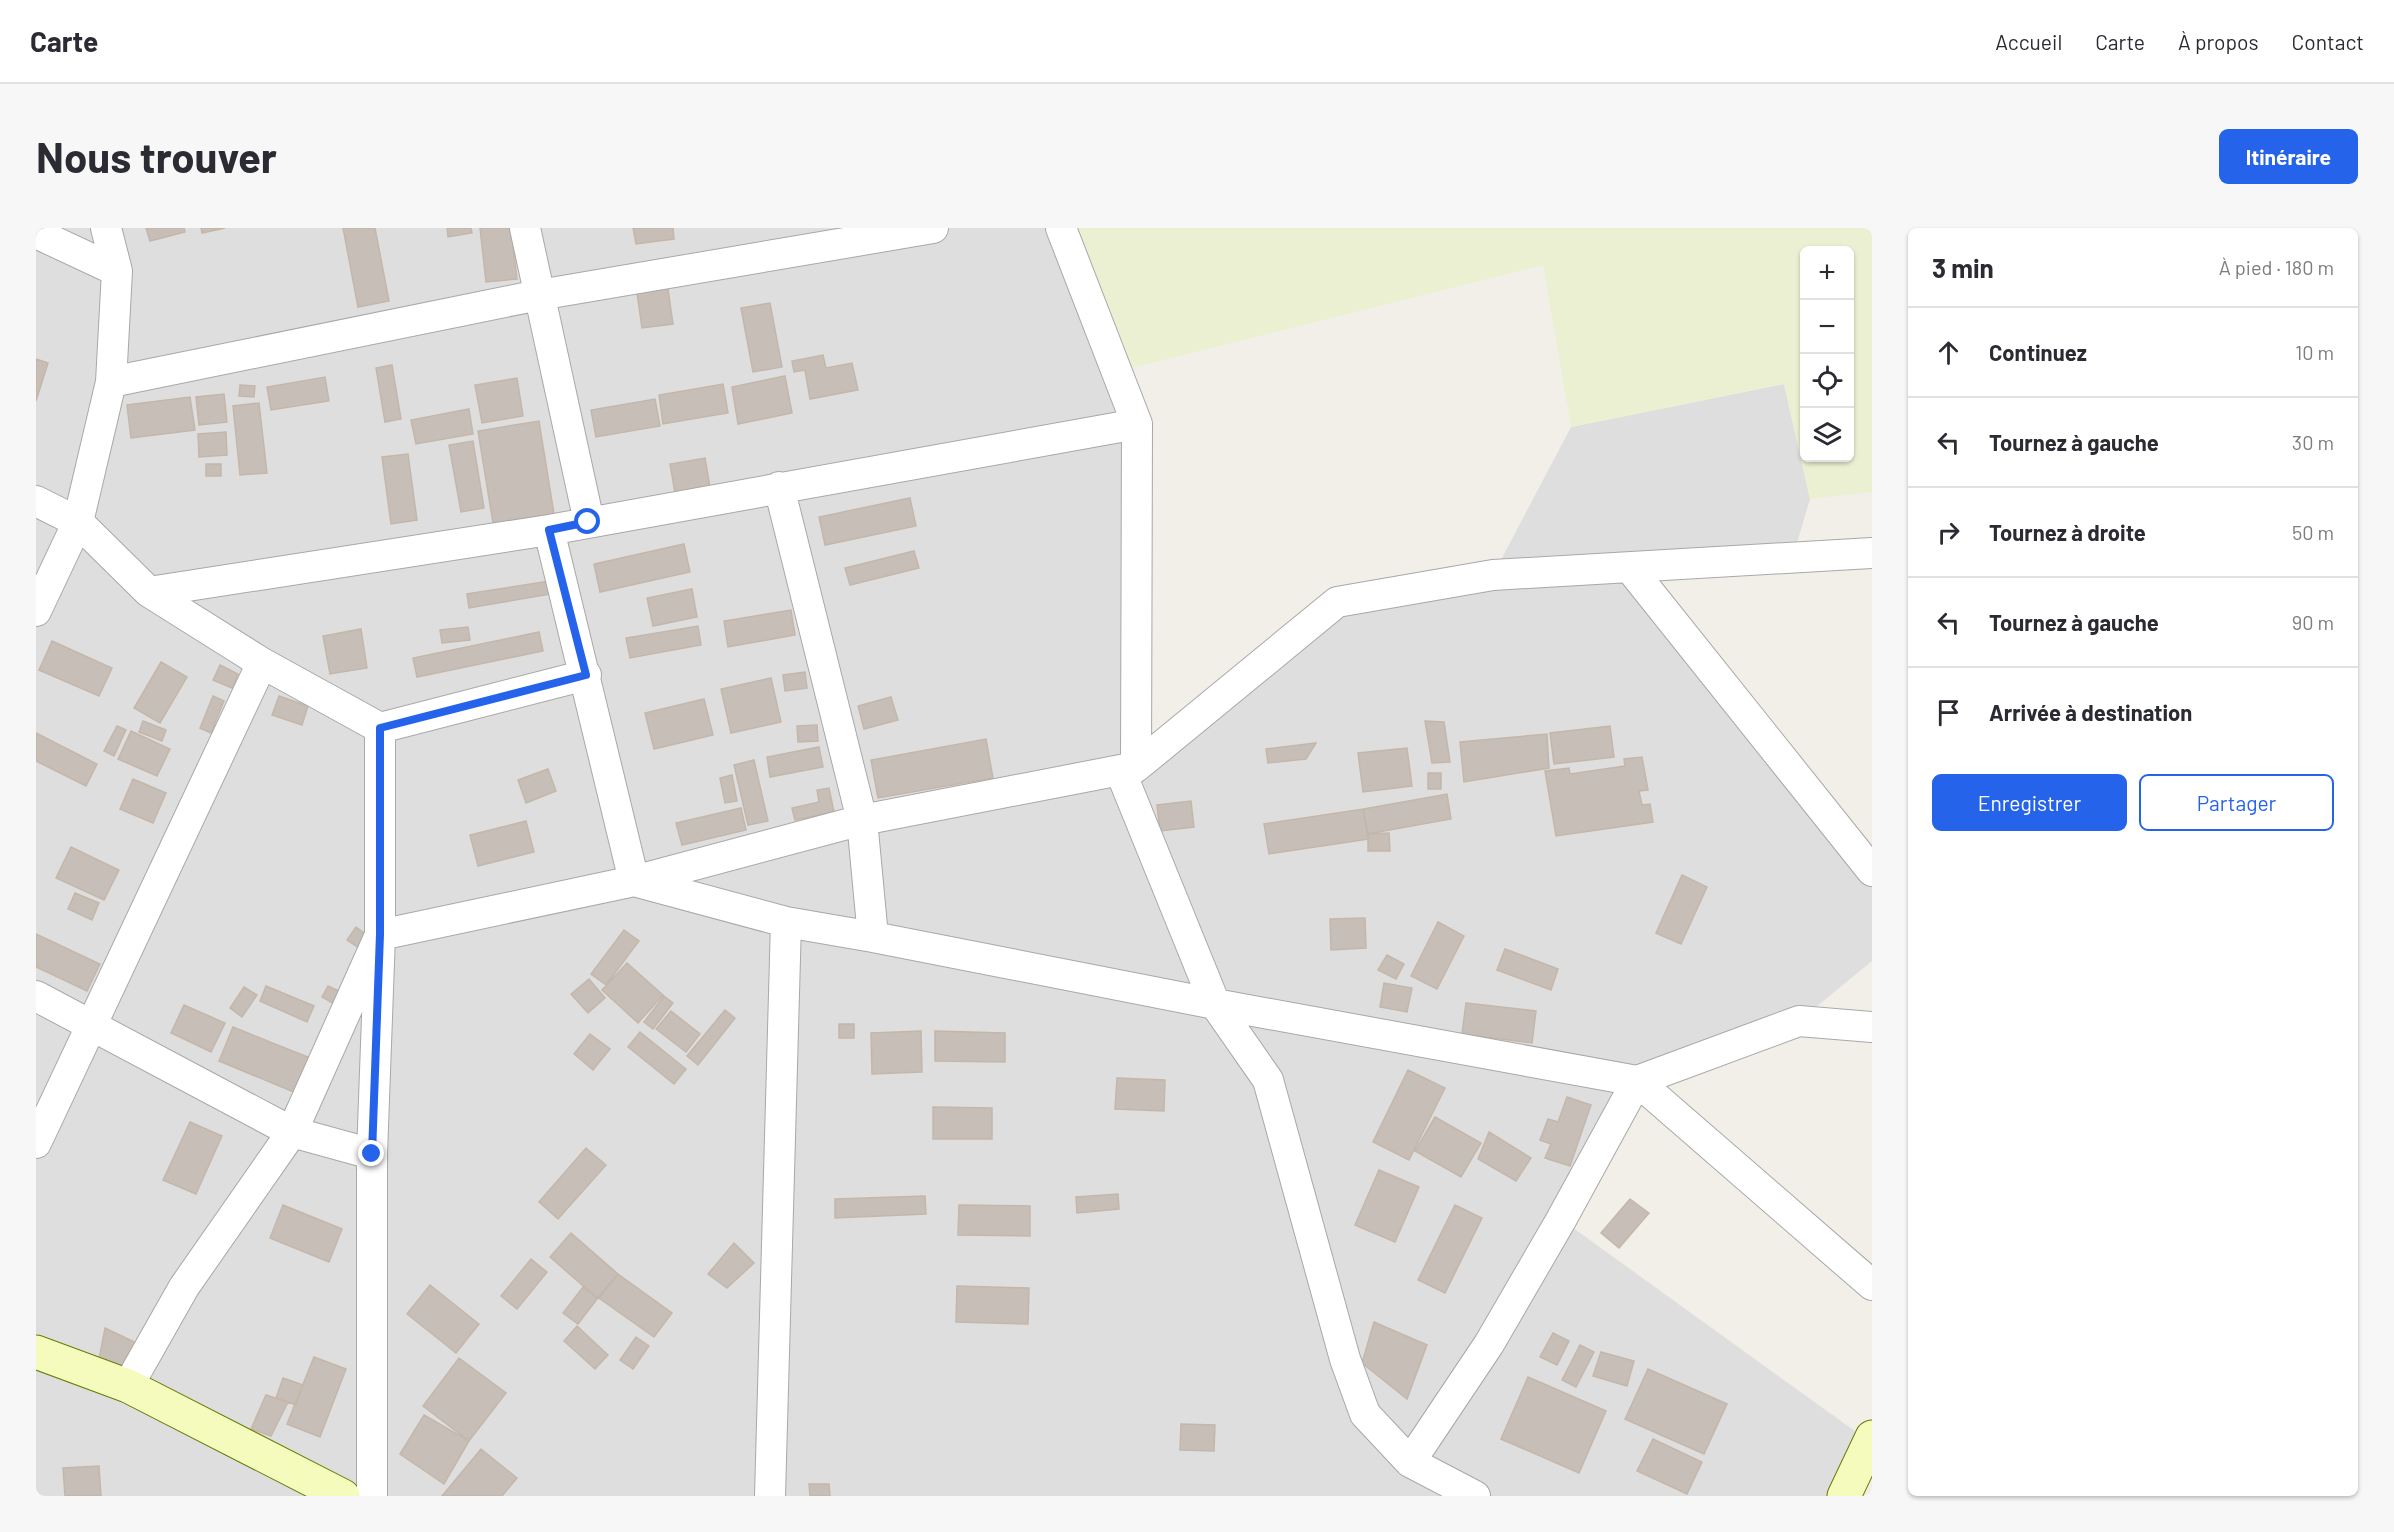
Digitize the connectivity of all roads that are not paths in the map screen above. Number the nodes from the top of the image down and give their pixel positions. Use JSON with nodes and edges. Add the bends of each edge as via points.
{"nodes":[{"id":1,"x":106,"y":228,"type":"edge"},
{"id":2,"x":525,"y":228,"type":"edge"},
{"id":3,"x":933,"y":228,"type":"edge"},
{"id":4,"x":1060,"y":228,"type":"edge"},
{"id":5,"x":36,"y":233,"type":"edge"},
{"id":6,"x":117,"y":270,"type":"junction"},
{"id":7,"x":539,"y":295,"type":"junction"},
{"id":8,"x":111,"y":382,"type":"junction"},
{"id":9,"x":1137,"y":424,"type":"junction"},
{"id":10,"x":779,"y":487,"type":"junction"},
{"id":11,"x":36,"y":501,"type":"edge"},
{"id":12,"x":78,"y":522,"type":"junction"},
{"id":13,"x":588,"y":522,"type":"junction"},
{"id":14,"x":549,"y":530,"type":"junction"},
{"id":15,"x":1872,"y":553,"type":"edge"},
{"id":16,"x":1630,"y":568,"type":"junction"},
{"id":17,"x":149,"y":592,"type":"junction"},
{"id":18,"x":36,"y":611,"type":"edge"},
{"id":19,"x":262,"y":663,"type":"junction"},
{"id":20,"x":586,"y":675,"type":"junction"},
{"id":21,"x":380,"y":728,"type":"junction"},
{"id":22,"x":1136,"y":767,"type":"junction"},
{"id":23,"x":862,"y":820,"type":"junction"},
{"id":24,"x":1872,"y":871,"type":"edge"},
{"id":25,"x":634,"y":881,"type":"junction"},
{"id":26,"x":786,"y":922,"type":"junction"},
{"id":27,"x":380,"y":934,"type":"junction"},
{"id":28,"x":873,"y":937,"type":"junction"},
{"id":29,"x":36,"y":996,"type":"edge"},
{"id":30,"x":1215,"y":1004,"type":"junction"},
{"id":31,"x":92,"y":1024,"type":"junction"},
{"id":32,"x":1872,"y":1027,"type":"edge"},
{"id":33,"x":1637,"y":1081,"type":"junction"},
{"id":34,"x":292,"y":1131,"type":"junction"},
{"id":35,"x":36,"y":1143,"type":"edge"},
{"id":36,"x":372,"y":1154,"type":"junction"},
{"id":37,"x":1872,"y":1285,"type":"edge"},
{"id":38,"x":36,"y":1352,"type":"edge"},
{"id":39,"x":128,"y":1386,"type":"junction"},
{"id":40,"x":1872,"y":1437,"type":"edge"},
{"id":41,"x":1410,"y":1462,"type":"junction"},
{"id":42,"x":342,"y":1496,"type":"edge"},
{"id":43,"x":372,"y":1496,"type":"edge"},
{"id":44,"x":770,"y":1496,"type":"edge"},
{"id":45,"x":1475,"y":1496,"type":"edge"},
{"id":46,"x":1844,"y":1496,"type":"edge"}],
"edges":[{"from":1,"to":6,"type":"street"},
{"from":2,"to":7,"type":"street"},
{"from":3,"to":7,"type":"street"},
{"from":4,"to":9,"type":"street"},
{"from":5,"to":6,"type":"street"},
{"from":6,"to":8,"type":"street"},
{"from":7,"to":8,"type":"street"},
{"from":7,"to":13,"type":"street"},
{"from":8,"to":12,"type":"street"},
{"from":9,"to":10,"type":"street"},
{"from":9,"to":22,"type":"street"},
{"from":10,"to":13,"type":"street"},
{"from":10,"to":23,"type":"street"},
{"from":11,"to":12,"type":"street"},
{"from":12,"to":17,"type":"street"},
{"from":12,"to":18,"type":"street"},
{"from":13,"to":14,"type":"street"},
{"from":14,"to":17,"type":"street"},
{"from":14,"to":20,"type":"street"},
{"from":15,"to":16,"type":"street"},
{"from":16,"to":22,"type":"street","via":[[1493,575],[1337,602]]},
{"from":16,"to":24,"type":"street"},
{"from":17,"to":19,"type":"street"},
{"from":19,"to":21,"type":"street"},
{"from":19,"to":31,"type":"street"},
{"from":20,"to":21,"type":"street"},
{"from":20,"to":25,"type":"street"},
{"from":21,"to":27,"type":"street"},
{"from":22,"to":23,"type":"street"},
{"from":22,"to":30,"type":"street","via":[[1122,775]]},
{"from":23,"to":25,"type":"street"},
{"from":23,"to":28,"type":"street"},
{"from":25,"to":26,"type":"street"},
{"from":25,"to":27,"type":"street"},
{"from":26,"to":28,"type":"street"},
{"from":26,"to":44,"type":"street"},
{"from":27,"to":34,"type":"street"},
{"from":27,"to":36,"type":"street"},
{"from":28,"to":30,"type":"street"},
{"from":29,"to":31,"type":"street"},
{"from":30,"to":33,"type":"street"},
{"from":30,"to":41,"type":"street","via":[[1268,1080],[1345,1359],[1365,1414]]},
{"from":31,"to":34,"type":"street"},
{"from":31,"to":35,"type":"street"},
{"from":32,"to":33,"type":"street","via":[[1799,1021]]},
{"from":33,"to":37,"type":"street"},
{"from":33,"to":41,"type":"street","via":[[1489,1344]]},
{"from":34,"to":36,"type":"street"},
{"from":34,"to":39,"type":"street","via":[[184,1287]]},
{"from":36,"to":43,"type":"street"},
{"from":38,"to":39,"type":"street"},
{"from":39,"to":42,"type":"street"},
{"from":40,"to":46,"type":"street"},
{"from":41,"to":45,"type":"street"}]}
